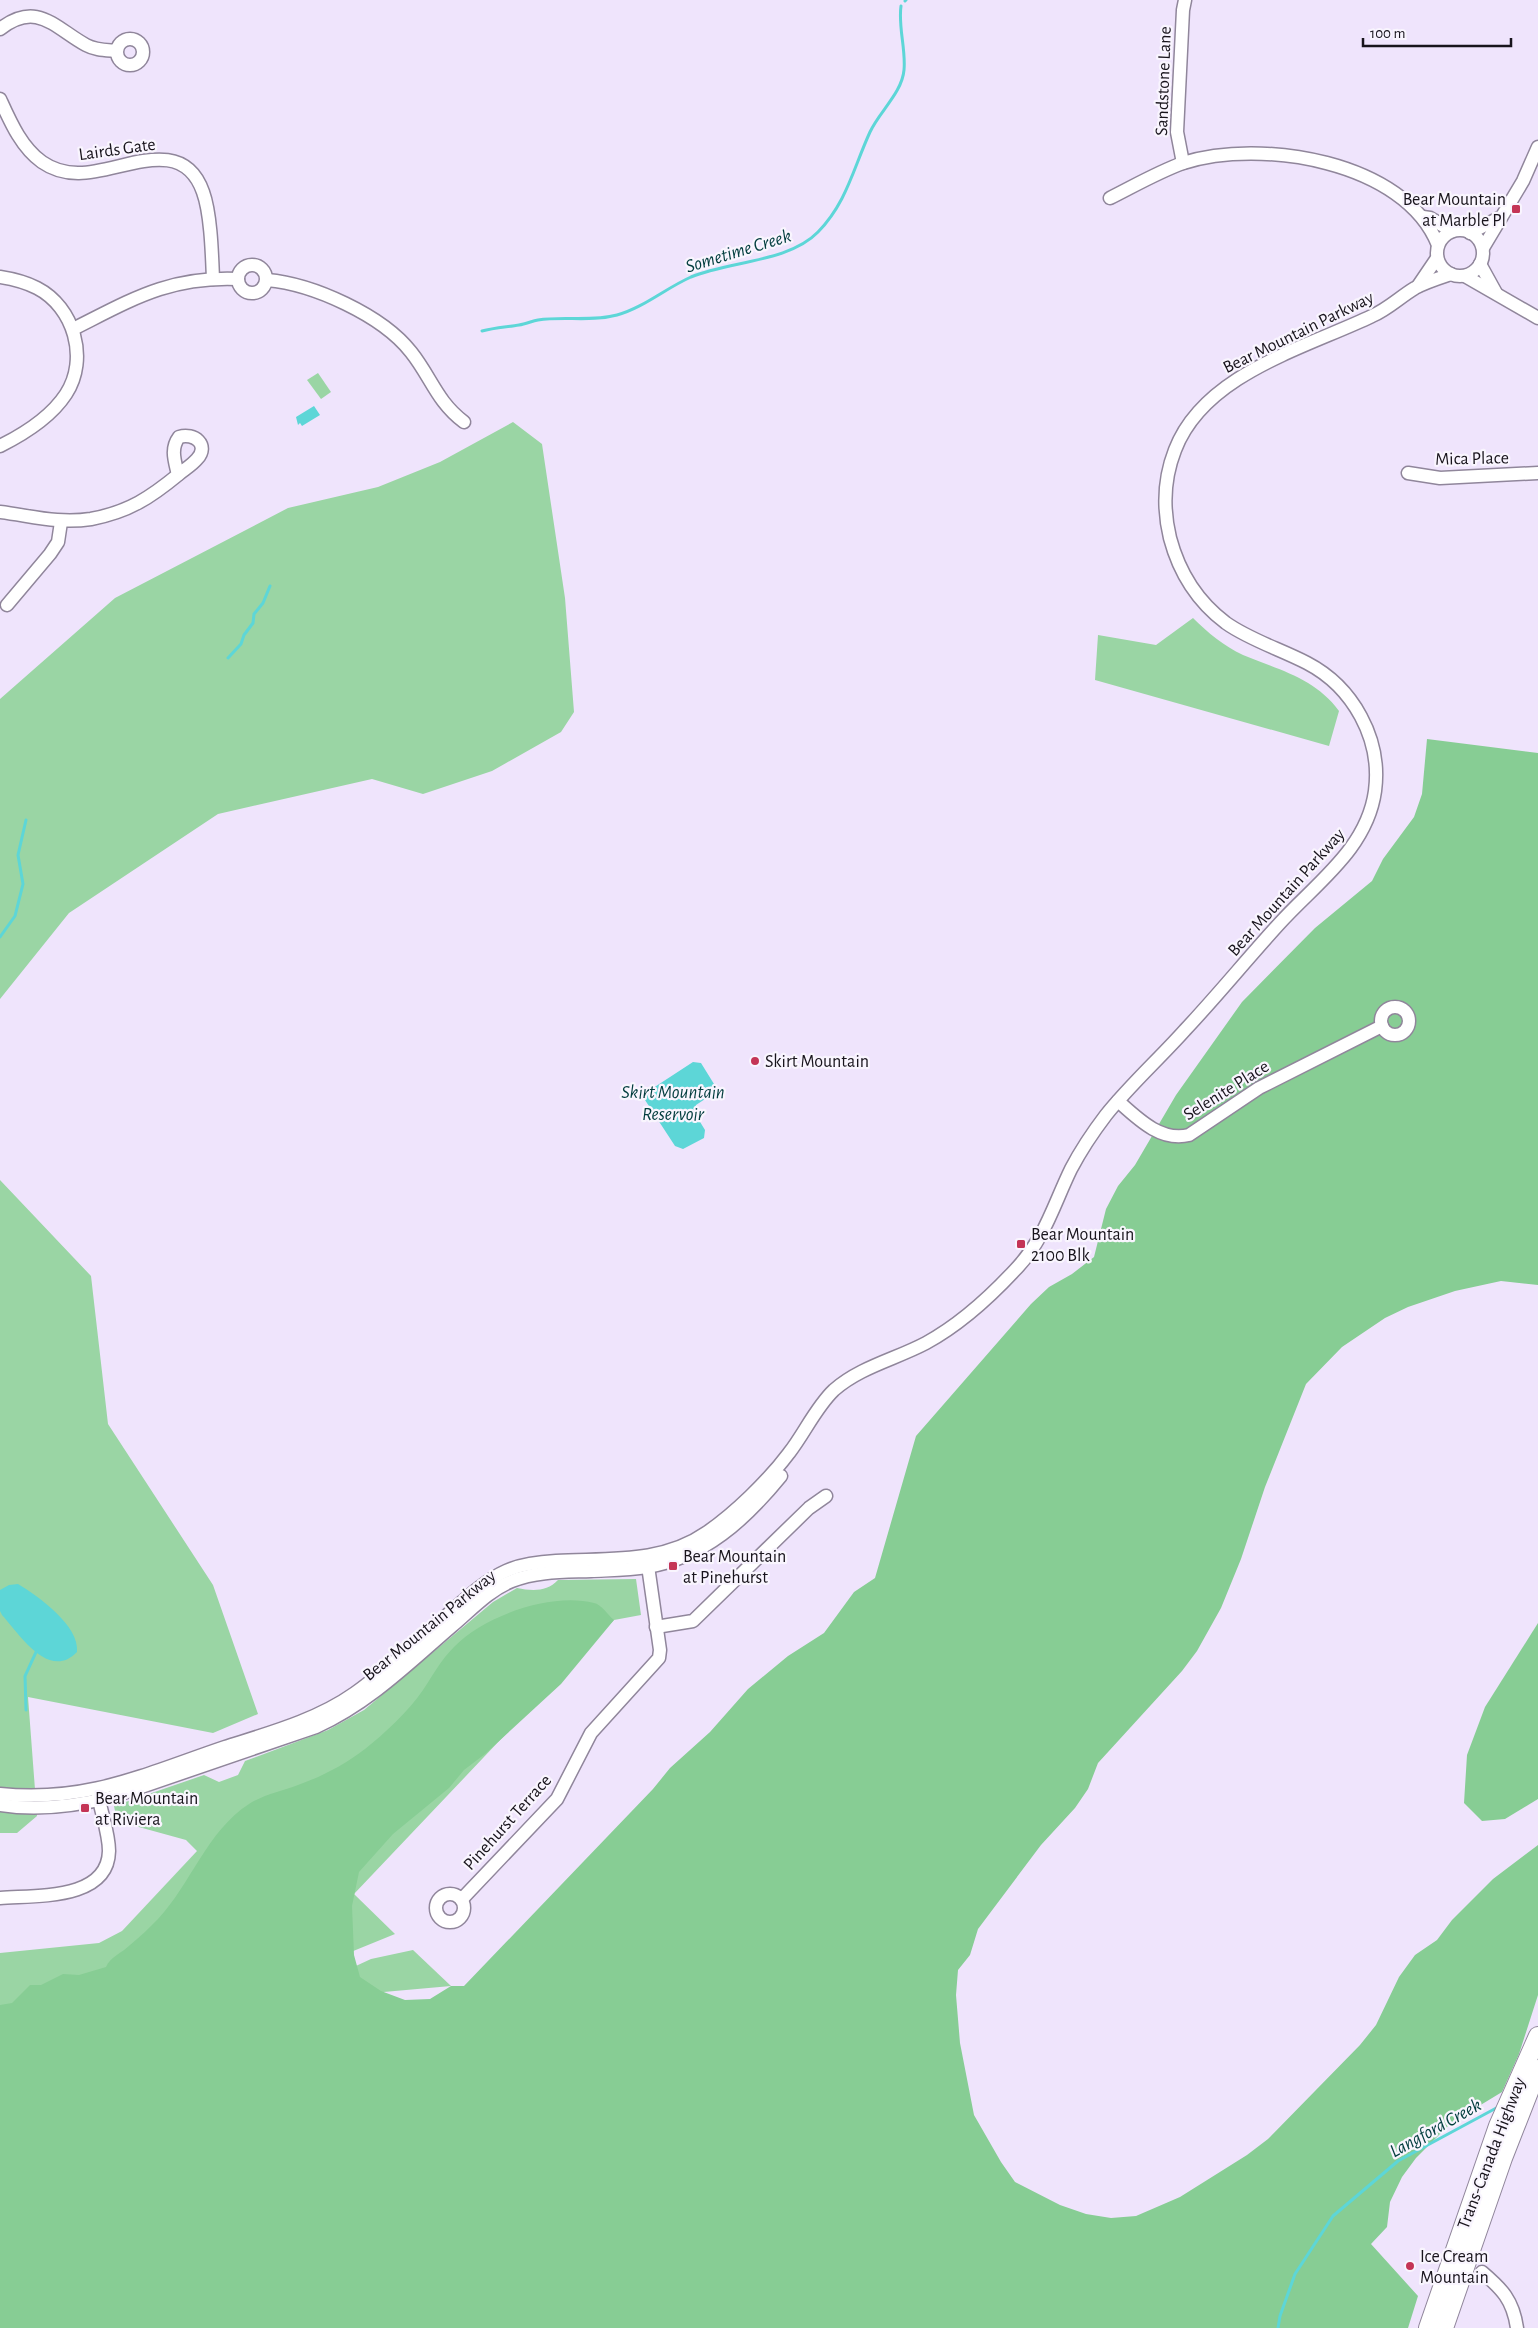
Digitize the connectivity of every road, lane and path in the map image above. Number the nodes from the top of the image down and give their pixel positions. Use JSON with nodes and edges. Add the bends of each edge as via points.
{"nodes":[{"id":1,"x":1185,"y":0,"type":"edge"},
{"id":2,"x":0,"y":29,"type":"edge"},
{"id":3,"x":116,"y":51,"type":"dead end"},
{"id":4,"x":0,"y":99,"type":"edge"},
{"id":5,"x":1538,"y":147,"type":"edge"},
{"id":6,"x":1183,"y":163,"type":"junction"},
{"id":7,"x":1110,"y":198,"type":"dead end"},
{"id":8,"x":1423,"y":217,"type":"junction"},
{"id":9,"x":1499,"y":218,"type":"junction"},
{"id":10,"x":1452,"y":231,"type":"junction"},
{"id":11,"x":1470,"y":232,"type":"junction"},
{"id":12,"x":1483,"y":248,"type":"junction"},
{"id":13,"x":1438,"y":252,"type":"junction"},
{"id":14,"x":1480,"y":264,"type":"junction"},
{"id":15,"x":1451,"y":274,"type":"junction"},
{"id":16,"x":0,"y":276,"type":"edge"},
{"id":17,"x":1465,"y":276,"type":"junction"},
{"id":18,"x":213,"y":279,"type":"junction"},
{"id":19,"x":238,"y":279,"type":"junction"},
{"id":20,"x":267,"y":280,"type":"junction"},
{"id":21,"x":1418,"y":286,"type":"junction"},
{"id":22,"x":1496,"y":293,"type":"junction"},
{"id":23,"x":1538,"y":318,"type":"edge"},
{"id":24,"x":73,"y":329,"type":"junction"},
{"id":25,"x":464,"y":422,"type":"dead end"},
{"id":26,"x":0,"y":446,"type":"edge"},
{"id":27,"x":1408,"y":473,"type":"dead end"},
{"id":28,"x":1538,"y":473,"type":"edge"},
{"id":29,"x":178,"y":475,"type":"dead end"},
{"id":30,"x":0,"y":512,"type":"edge"},
{"id":31,"x":61,"y":522,"type":"junction"},
{"id":32,"x":7,"y":605,"type":"dead end"},
{"id":33,"x":1382,"y":1026,"type":"dead end"},
{"id":34,"x":1118,"y":1101,"type":"junction"},
{"id":35,"x":826,"y":1496,"type":"dead end"},
{"id":36,"x":647,"y":1562,"type":"junction"},
{"id":37,"x":656,"y":1627,"type":"junction"},
{"id":38,"x":0,"y":1794,"type":"edge"},
{"id":39,"x":98,"y":1795,"type":"junction"},
{"id":40,"x":0,"y":1805,"type":"edge"},
{"id":41,"x":0,"y":1898,"type":"edge"},
{"id":42,"x":462,"y":1899,"type":"dead end"},
{"id":43,"x":1538,"y":2036,"type":"edge"},
{"id":44,"x":1538,"y":2069,"type":"edge"},
{"id":45,"x":1523,"y":2104,"type":"junction"},
{"id":46,"x":1482,"y":2272,"type":"dead end"},
{"id":47,"x":1428,"y":2328,"type":"edge"},
{"id":48,"x":1435,"y":2328,"type":"edge"},
{"id":49,"x":1444,"y":2328,"type":"edge"},
{"id":50,"x":1516,"y":2328,"type":"edge"}],
"edges":[{"from":1,"to":6,"type":"street","name":"Sandstone Lane","via":[[1177,132]]},
{"from":2,"to":3,"type":"street","via":[[18,18],[41,17],[87,45]]},
{"from":4,"to":18,"type":"street","name":"Lairds Gate","via":[[28,148],[59,170],[90,172],[158,158],[176,163],[190,172],[206,201]]},
{"from":5,"to":9,"type":"street"},
{"from":6,"to":7,"type":"street"},
{"from":6,"to":8,"type":"street","via":[[1252,153],[1307,158],[1341,167],[1374,182]]},
{"from":8,"to":10,"type":"street"},
{"from":8,"to":13,"type":"street"},
{"from":9,"to":11,"type":"street"},
{"from":9,"to":12,"type":"street"},
{"from":10,"to":11,"type":"street"},
{"from":10,"to":13,"type":"street"},
{"from":11,"to":12,"type":"street"},
{"from":12,"to":14,"type":"street"},
{"from":13,"to":15,"type":"street","via":[[1445,271]]},
{"from":13,"to":21,"type":"street","name":"Bear Mountain Parkway"},
{"from":14,"to":17,"type":"street"},
{"from":14,"to":22,"type":"street"},
{"from":15,"to":17,"type":"street"},
{"from":15,"to":21,"type":"street","name":"Bear Mountain Parkway"},
{"from":16,"to":24,"type":"street","via":[[38,288],[54,301]]},
{"from":17,"to":22,"type":"street"},
{"from":18,"to":19,"type":"street"},
{"from":18,"to":24,"type":"street","via":[[153,290]]},
{"from":19,"to":20,"type":"street","via":[[240,286],[252,293],[259,292]]},
{"from":19,"to":20,"type":"street","via":[[245,266],[253,264],[260,266]]},
{"from":20,"to":25,"type":"street","via":[[315,291],[378,324],[411,352],[436,394]]},
{"from":21,"to":34,"type":"street","name":"Bear Mountain Parkway","via":[[1384,311],[1231,382],[1199,409],[1177,443],[1166,482],[1166,519],[1174,552],[1185,577],[1207,606],[1226,623],[1314,666],[1344,692],[1357,709],[1372,745],[1376,789],[1366,826],[1349,853],[1302,898],[1206,1008]]},
{"from":22,"to":23,"type":"street"},
{"from":24,"to":26,"type":"street","via":[[77,363],[66,394],[32,427]]},
{"from":27,"to":28,"type":"street","name":"Mica Place","via":[[1440,478]]},
{"from":29,"to":31,"type":"street","via":[[134,506],[91,519]]},
{"from":30,"to":31,"type":"street"},
{"from":31,"to":32,"type":"street","via":[[58,542]]},
{"from":33,"to":34,"type":"street","name":"Selenite Place","via":[[1254,1090],[1189,1135],[1162,1134]]},
{"from":34,"to":36,"type":"street","name":"Bear Mountain Parkway","via":[[1081,1152],[1042,1236],[1017,1269],[941,1334],[849,1381],[795,1459],[745,1515],[704,1548],[677,1560]]},
{"from":35,"to":37,"type":"street","via":[[809,1508],[692,1621]]},
{"from":36,"to":37,"type":"street","name":"Pinehurst Terrace"},
{"from":36,"to":39,"type":"street","name":"Bear Mountain Parkway","via":[[513,1580],[484,1598],[371,1696],[331,1720],[126,1794]]},
{"from":37,"to":42,"type":"street","name":"Pinehurst Terrace","via":[[660,1650],[655,1664],[591,1733],[557,1799]]},
{"from":38,"to":39,"type":"street","name":"Bear Mountain Parkway"},
{"from":39,"to":40,"type":"street","name":"Bear Mountain Parkway","via":[[46,1807]]},
{"from":39,"to":41,"type":"street","via":[[109,1854],[94,1882],[70,1892]]},
{"from":43,"to":47,"type":"highway","name":"Trans-Canada Highway","via":[[1498,2126]]},
{"from":44,"to":45,"type":"highway","name":"Trans-Canada Highway"},
{"from":45,"to":48,"type":"highway","via":[[1495,2161]]},
{"from":45,"to":49,"type":"highway","name":"Trans-Canada Highway"},
{"from":46,"to":50,"type":"street","via":[[1503,2291],[1515,2316]]}]}
